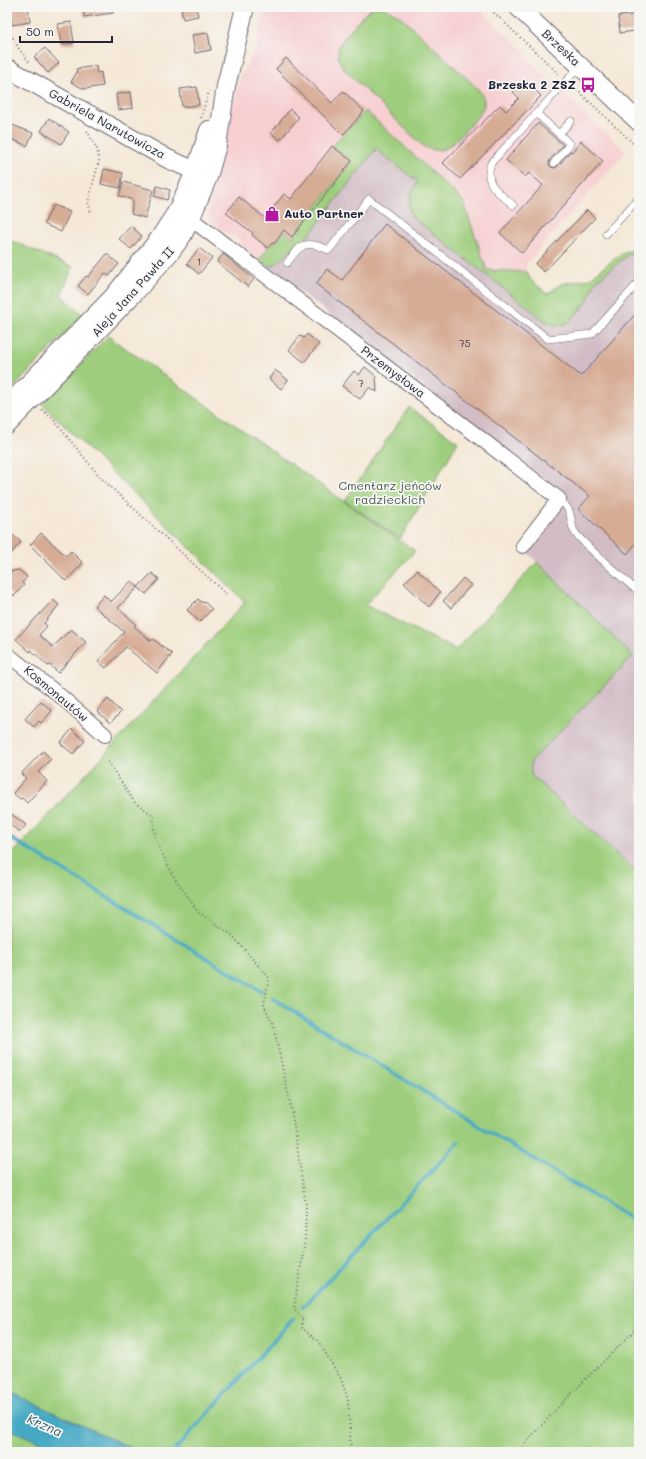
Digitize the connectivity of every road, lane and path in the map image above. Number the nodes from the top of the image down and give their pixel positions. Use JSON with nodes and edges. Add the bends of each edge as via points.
{"nodes":[{"id":1,"x":245,"y":7,"type":"edge"},
{"id":2,"x":518,"y":7,"type":"edge"},
{"id":3,"x":7,"y":27,"type":"edge"},
{"id":4,"x":32,"y":64,"type":"dead end"},
{"id":5,"x":580,"y":66,"type":"junction"},
{"id":6,"x":7,"y":68,"type":"edge"},
{"id":7,"x":218,"y":88,"type":"junction"},
{"id":8,"x":536,"y":114,"type":"junction"},
{"id":9,"x":571,"y":121,"type":"dead end"},
{"id":10,"x":639,"y":122,"type":"edge"},
{"id":11,"x":199,"y":125,"type":"dead end"},
{"id":12,"x":91,"y":130,"type":"dead end"},
{"id":13,"x":559,"y":134,"type":"junction"},
{"id":14,"x":167,"y":158,"type":"junction"},
{"id":15,"x":554,"y":163,"type":"dead end"},
{"id":16,"x":202,"y":174,"type":"junction"},
{"id":17,"x":639,"y":198,"type":"edge"},
{"id":18,"x":513,"y":205,"type":"dead end"},
{"id":19,"x":183,"y":210,"type":"junction"},
{"id":20,"x":91,"y":213,"type":"dead end"},
{"id":21,"x":606,"y":234,"type":"dead end"},
{"id":22,"x":287,"y":263,"type":"dead end"},
{"id":23,"x":639,"y":282,"type":"edge"},
{"id":24,"x":26,"y":396,"type":"junction"},
{"id":25,"x":7,"y":406,"type":"edge"},
{"id":26,"x":7,"y":425,"type":"edge"},
{"id":27,"x":559,"y":499,"type":"junction"},
{"id":28,"x":523,"y":546,"type":"dead end"},
{"id":29,"x":639,"y":583,"type":"edge"},
{"id":30,"x":226,"y":594,"type":"dead end"},
{"id":31,"x":7,"y":654,"type":"edge"},
{"id":32,"x":105,"y":735,"type":"dead end"},
{"id":33,"x":108,"y":762,"type":"dead end"},
{"id":34,"x":639,"y":1326,"type":"edge"},
{"id":35,"x":351,"y":1452,"type":"edge"},
{"id":36,"x":517,"y":1452,"type":"edge"}],
"edges":[{"from":1,"to":7,"type":"street","name":"Aleja Jana Pawła II"},
{"from":2,"to":5,"type":"street","name":"Brzeska"},
{"from":3,"to":4,"type":"path","via":[[19,49]]},
{"from":5,"to":8,"type":"lane"},
{"from":5,"to":10,"type":"street","name":"Brzeska"},
{"from":6,"to":14,"type":"street","name":"Gabriela Narutowicza"},
{"from":7,"to":11,"type":"path"},
{"from":7,"to":16,"type":"street","name":"Aleja Jana Pawła II"},
{"from":8,"to":13,"type":"lane"},
{"from":8,"to":18,"type":"lane","via":[[491,163],[489,169],[492,184]]},
{"from":9,"to":13,"type":"lane"},
{"from":12,"to":20,"type":"path","via":[[84,126],[97,149],[99,161],[88,202]]},
{"from":13,"to":15,"type":"lane","via":[[570,144]]},
{"from":14,"to":16,"type":"street","name":"Gabriela Narutowicza"},
{"from":14,"to":19,"type":"street","via":[[182,185]]},
{"from":16,"to":19,"type":"street","name":"Aleja Jana Pawła II"},
{"from":17,"to":21,"type":"lane"},
{"from":19,"to":24,"type":"street","name":"Aleja Jana Pawła II"},
{"from":19,"to":27,"type":"street","name":"Przemysłowa"},
{"from":22,"to":23,"type":"lane","via":[[295,251],[305,244],[329,250],[369,199],[548,339],[592,334]]},
{"from":24,"to":25,"type":"street","name":"Aleja Jana Pawła II"},
{"from":24,"to":26,"type":"street","name":"Aleja Jana Pawła II"},
{"from":24,"to":30,"type":"path","via":[[52,418],[100,477]]},
{"from":27,"to":28,"type":"street"},
{"from":27,"to":29,"type":"lane","via":[[570,511],[575,533],[634,588]]},
{"from":31,"to":32,"type":"street","name":"Kosmonautów"},
{"from":33,"to":35,"type":"path","via":[[134,802],[153,815],[155,838],[172,874],[199,913],[232,935],[269,978],[264,1005],[273,1024],[291,1108],[306,1206],[294,1308],[302,1318],[302,1328],[318,1341],[341,1379],[348,1400]]},
{"from":34,"to":36,"type":"path"}]}
